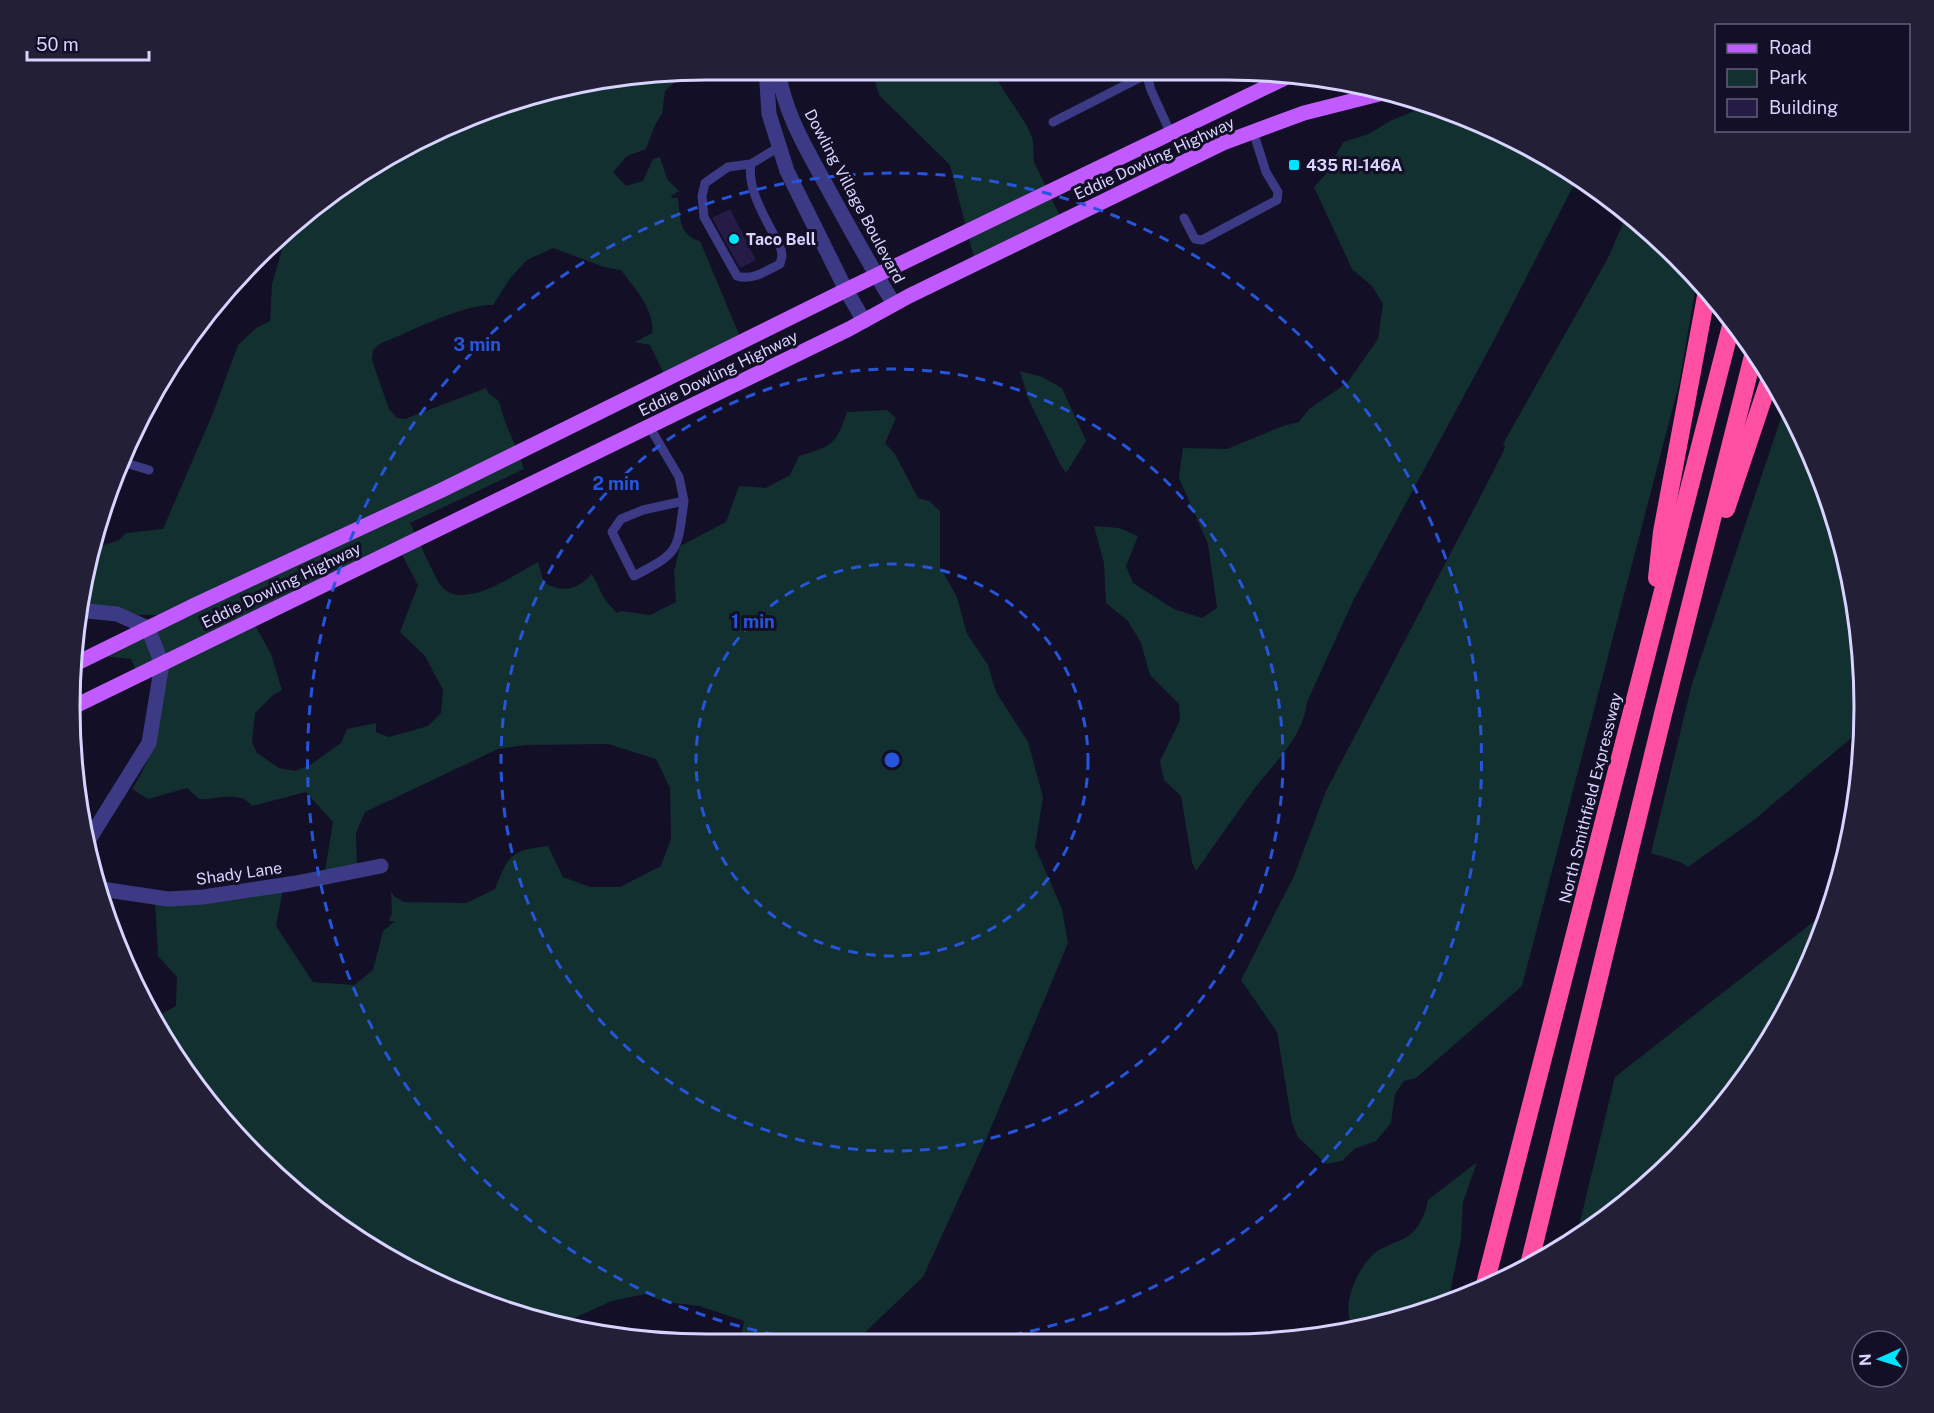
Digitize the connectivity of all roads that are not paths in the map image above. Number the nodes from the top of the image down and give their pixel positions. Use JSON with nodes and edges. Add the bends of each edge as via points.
{"nodes":[{"id":1,"x":767,"y":79,"type":"edge"},
{"id":2,"x":779,"y":79,"type":"edge"},
{"id":3,"x":1131,"y":79,"type":"edge"},
{"id":4,"x":1148,"y":79,"type":"edge"},
{"id":5,"x":1277,"y":82,"type":"edge"},
{"id":6,"x":1370,"y":96,"type":"edge"},
{"id":7,"x":1053,"y":122,"type":"dead end"},
{"id":8,"x":1253,"y":131,"type":"junction"},
{"id":9,"x":1171,"y":134,"type":"junction"},
{"id":10,"x":800,"y":137,"type":"junction"},
{"id":11,"x":779,"y":147,"type":"junction"},
{"id":12,"x":751,"y":164,"type":"junction"},
{"id":13,"x":1184,"y":218,"type":"dead end"},
{"id":14,"x":876,"y":276,"type":"junction"},
{"id":15,"x":846,"y":290,"type":"junction"},
{"id":16,"x":1705,"y":301,"type":"edge"},
{"id":17,"x":894,"y":304,"type":"junction"},
{"id":18,"x":864,"y":321,"type":"junction"},
{"id":19,"x":1730,"y":331,"type":"edge"},
{"id":20,"x":1751,"y":362,"type":"edge"},
{"id":21,"x":1767,"y":388,"type":"edge"},
{"id":22,"x":649,"y":426,"type":"junction"},
{"id":23,"x":128,"y":464,"type":"edge"},
{"id":24,"x":149,"y":470,"type":"dead end"},
{"id":25,"x":684,"y":501,"type":"junction"},
{"id":26,"x":87,"y":611,"type":"edge"},
{"id":27,"x":1685,"y":627,"type":"junction"},
{"id":28,"x":148,"y":628,"type":"junction"},
{"id":29,"x":1651,"y":636,"type":"junction"},
{"id":30,"x":81,"y":661,"type":"edge"},
{"id":31,"x":162,"y":664,"type":"junction"},
{"id":32,"x":80,"y":704,"type":"edge"},
{"id":33,"x":93,"y":833,"type":"edge"},
{"id":34,"x":381,"y":866,"type":"dead end"},
{"id":35,"x":107,"y":890,"type":"edge"},
{"id":36,"x":1532,"y":1254,"type":"edge"},
{"id":37,"x":1487,"y":1277,"type":"edge"}],
"edges":[{"from":1,"to":11,"type":"street","via":[[770,114]]},
{"from":2,"to":10,"type":"street","name":"Dowling Village Boulevard"},
{"from":3,"to":7,"type":"lane"},
{"from":4,"to":9,"type":"lane"},
{"from":5,"to":9,"type":"main road","name":"Eddie Dowling Highway"},
{"from":6,"to":8,"type":"main road","name":"Eddie Dowling Highway"},
{"from":8,"to":13,"type":"lane","via":[[1266,172],[1278,192],[1277,200],[1202,240],[1195,239]]},
{"from":8,"to":17,"type":"main road","name":"Eddie Dowling Highway"},
{"from":9,"to":14,"type":"main road","name":"Eddie Dowling Highway"},
{"from":10,"to":11,"type":"street"},
{"from":10,"to":14,"type":"street","name":"Dowling Village Boulevard"},
{"from":11,"to":12,"type":"lane"},
{"from":11,"to":15,"type":"street"},
{"from":12,"to":12,"type":"lane","via":[[751,187],[782,256],[780,264],[745,279],[737,276],[704,217],[702,196],[705,183],[728,167]]},
{"from":14,"to":15,"type":"main road","name":"Eddie Dowling Highway"},
{"from":14,"to":17,"type":"street","name":"Dowling Village Boulevard"},
{"from":15,"to":18,"type":"street"},
{"from":15,"to":28,"type":"main road","name":"Eddie Dowling Highway","via":[[442,490]]},
{"from":16,"to":29,"type":"highway","via":[[1662,532]]},
{"from":17,"to":18,"type":"main road","name":"Eddie Dowling Highway"},
{"from":18,"to":22,"type":"main road","name":"Eddie Dowling Highway"},
{"from":19,"to":29,"type":"highway","name":"North Smithfield Expressway"},
{"from":20,"to":27,"type":"highway"},
{"from":21,"to":27,"type":"highway"},
{"from":22,"to":25,"type":"lane","via":[[679,477]]},
{"from":22,"to":31,"type":"main road","name":"Eddie Dowling Highway"},
{"from":23,"to":24,"type":"lane"},
{"from":25,"to":25,"type":"lane","via":[[678,543],[667,559],[634,576],[612,532],[621,519]]},
{"from":26,"to":28,"type":"street","via":[[117,614]]},
{"from":27,"to":36,"type":"highway"},
{"from":28,"to":30,"type":"main road","name":"Eddie Dowling Highway"},
{"from":28,"to":31,"type":"street"},
{"from":29,"to":37,"type":"highway","name":"North Smithfield Expressway"},
{"from":31,"to":32,"type":"main road","name":"Eddie Dowling Highway"},
{"from":31,"to":33,"type":"street","via":[[149,743]]},
{"from":34,"to":35,"type":"street","name":"Shady Lane","via":[[203,897],[168,899]]}]}
